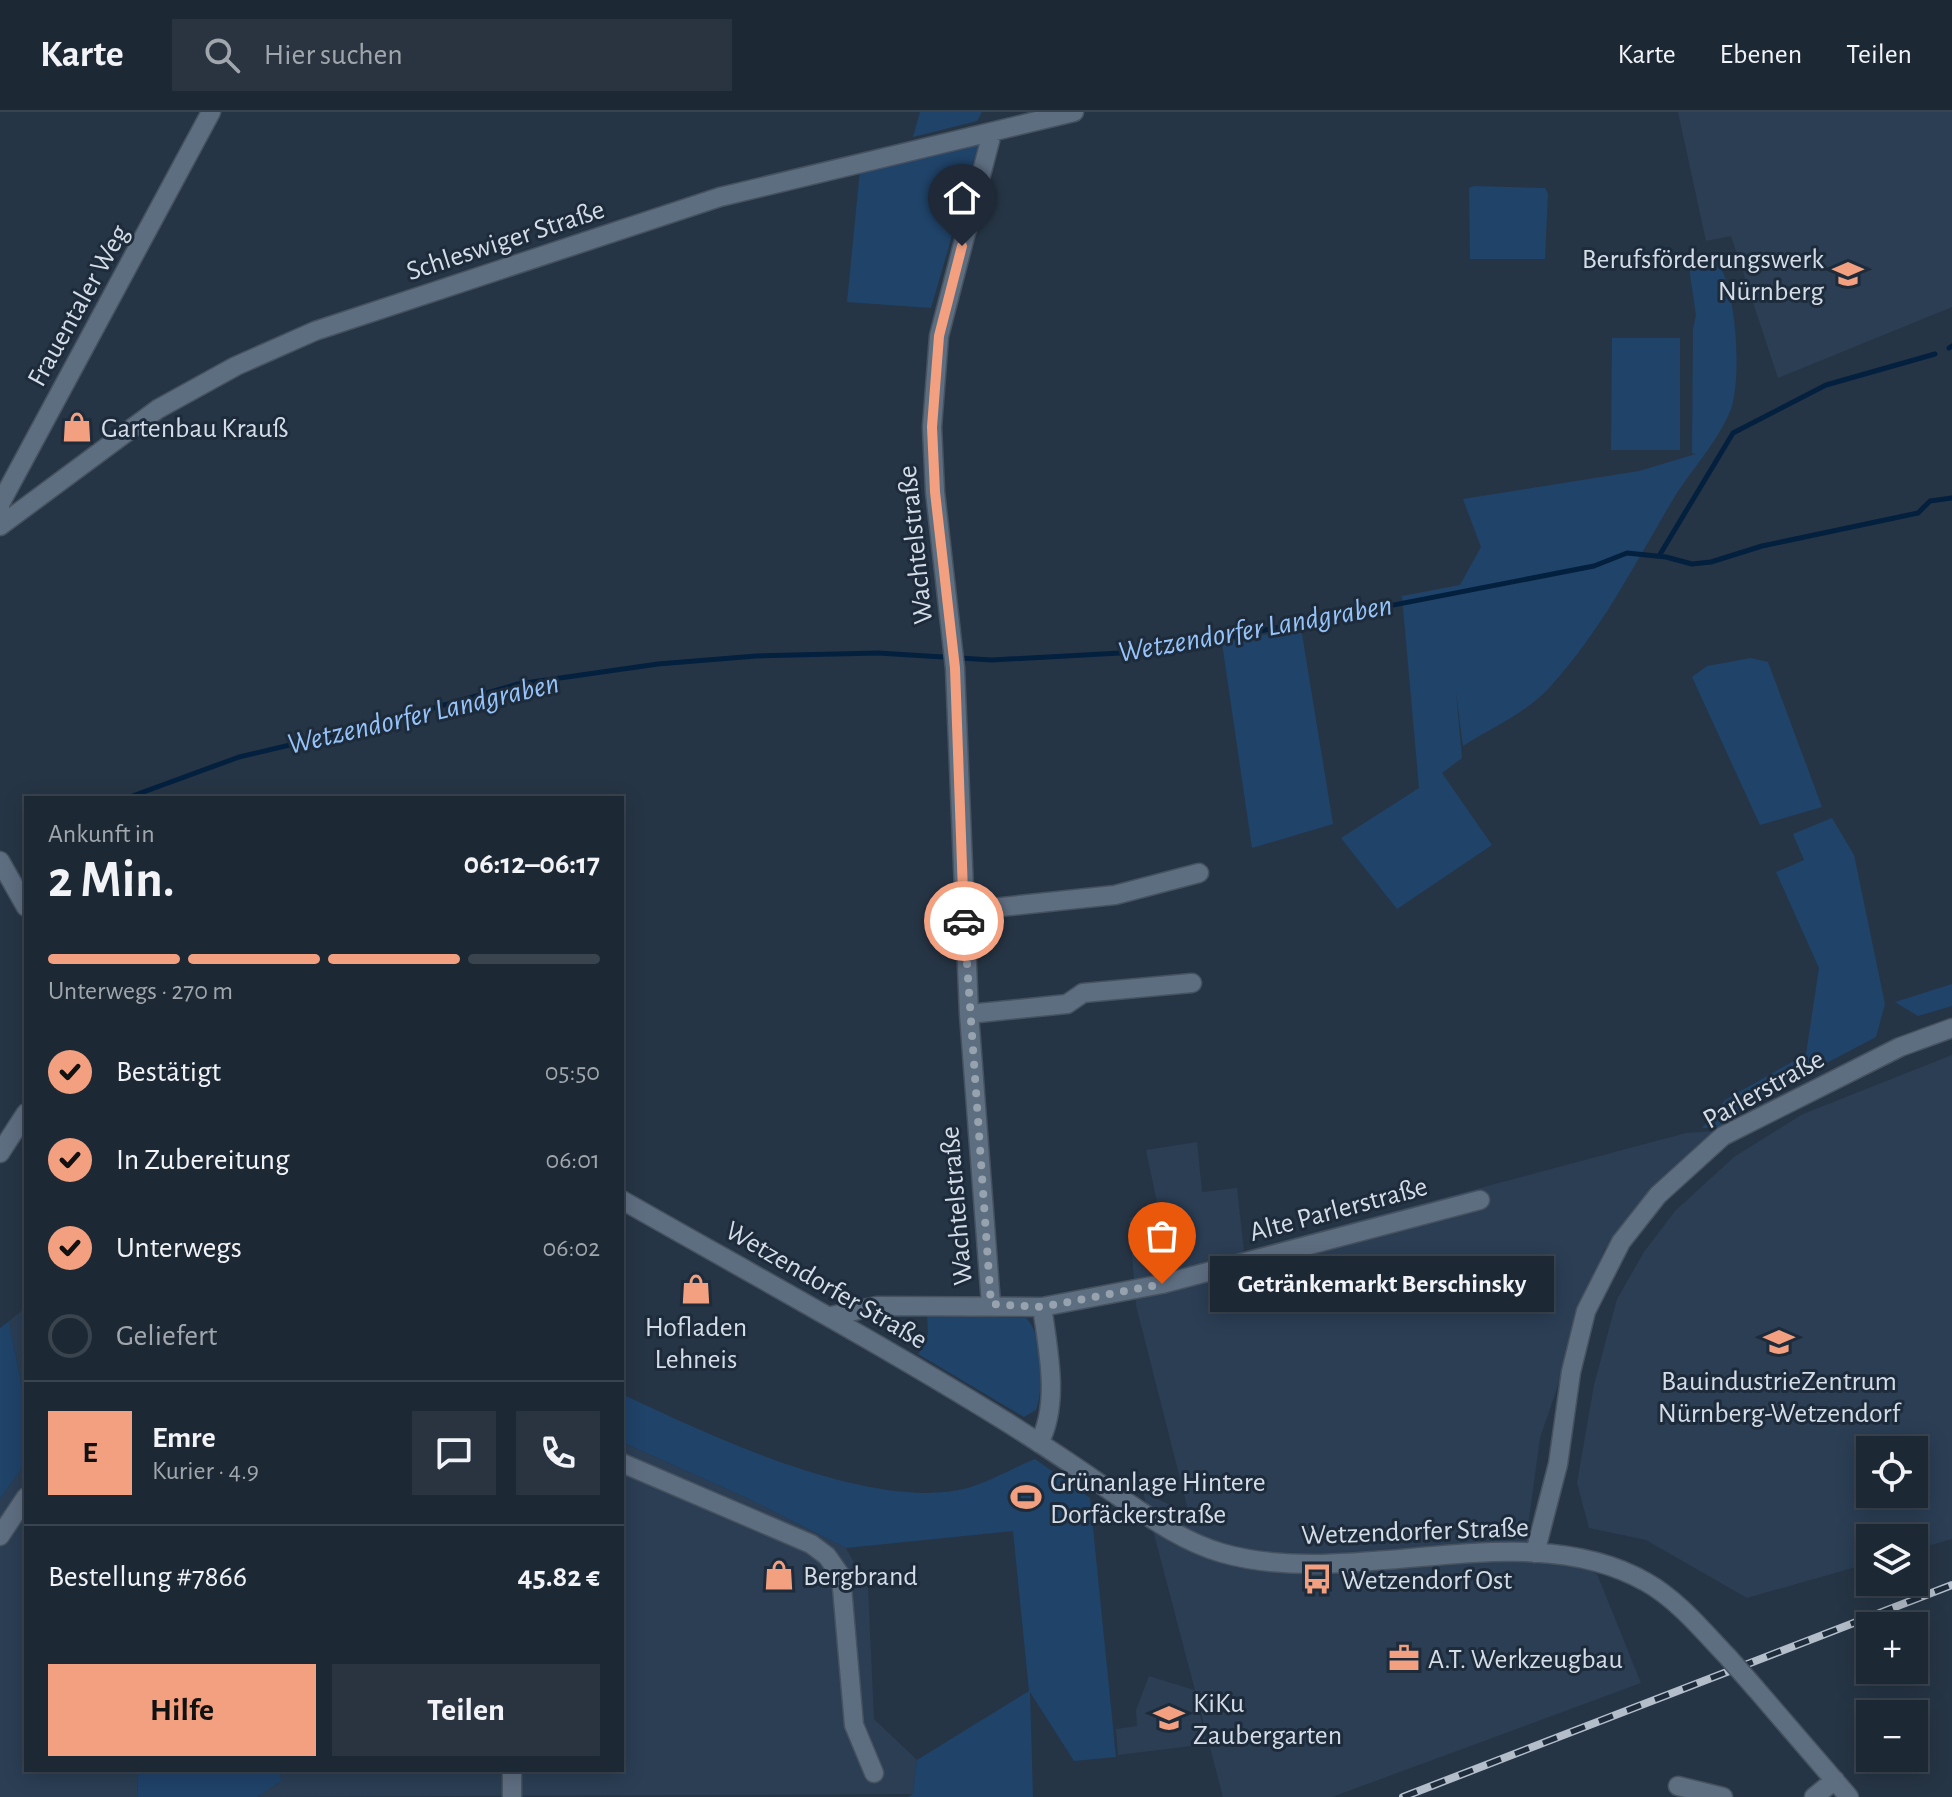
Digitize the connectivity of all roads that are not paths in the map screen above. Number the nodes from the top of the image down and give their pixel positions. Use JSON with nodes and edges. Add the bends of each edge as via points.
{"nodes":[{"id":1,"x":211,"y":112,"type":"edge"},
{"id":2,"x":1074,"y":112,"type":"edge"},
{"id":3,"x":992,"y":133,"type":"junction"},
{"id":4,"x":0,"y":526,"type":"edge"},
{"id":5,"x":0,"y":861,"type":"edge"},
{"id":6,"x":1199,"y":873,"type":"dead end"},
{"id":7,"x":24,"y":903,"type":"edge"},
{"id":8,"x":963,"y":911,"type":"junction"},
{"id":9,"x":1192,"y":983,"type":"dead end"},
{"id":10,"x":969,"y":1014,"type":"junction"},
{"id":11,"x":1952,"y":1028,"type":"edge"},
{"id":12,"x":24,"y":1116,"type":"edge"},
{"id":13,"x":0,"y":1153,"type":"edge"},
{"id":14,"x":1480,"y":1200,"type":"dead end"},
{"id":15,"x":624,"y":1201,"type":"edge"},
{"id":16,"x":991,"y":1304,"type":"junction"},
{"id":17,"x":1042,"y":1307,"type":"junction"},
{"id":18,"x":831,"y":1316,"type":"junction"},
{"id":19,"x":1039,"y":1443,"type":"junction"},
{"id":20,"x":624,"y":1464,"type":"edge"},
{"id":21,"x":24,"y":1500,"type":"edge"},
{"id":22,"x":0,"y":1536,"type":"edge"},
{"id":23,"x":1535,"y":1553,"type":"junction"},
{"id":24,"x":512,"y":1772,"type":"edge"},
{"id":25,"x":874,"y":1773,"type":"dead end"},
{"id":26,"x":1835,"y":1780,"type":"junction"},
{"id":27,"x":1678,"y":1786,"type":"dead end"},
{"id":28,"x":512,"y":1797,"type":"edge"},
{"id":29,"x":1723,"y":1797,"type":"edge"},
{"id":30,"x":1814,"y":1797,"type":"edge"},
{"id":31,"x":1849,"y":1797,"type":"edge"}],
"edges":[{"from":1,"to":4,"type":"street","name":"Frauentaler Weg","via":[[0,504]]},
{"from":2,"to":3,"type":"street","name":"Schleswiger Straße"},
{"from":3,"to":4,"type":"street","name":"Schleswiger Straße","via":[[720,197],[315,331],[158,409]]},
{"from":3,"to":8,"type":"street","name":"Wachtelstraße","via":[[934,372],[935,492],[955,668]]},
{"from":5,"to":7,"type":"street"},
{"from":6,"to":8,"type":"street","via":[[1115,895]]},
{"from":8,"to":10,"type":"street","name":"Wachtelstraße"},
{"from":9,"to":10,"type":"street","via":[[1083,993],[1067,1004]]},
{"from":10,"to":16,"type":"street","name":"Wachtelstraße"},
{"from":11,"to":23,"type":"street","name":"Parlerstraße","via":[[1900,1047],[1723,1136],[1658,1195],[1621,1242],[1586,1311],[1558,1464]]},
{"from":12,"to":13,"type":"street"},
{"from":14,"to":17,"type":"street","name":"Alte Parlerstraße","via":[[1162,1284]]},
{"from":15,"to":18,"type":"street","name":"Wetzendorfer Straße"},
{"from":16,"to":17,"type":"street","name":"Alte Parlerstraße"},
{"from":16,"to":18,"type":"street","name":"Alte Parlerstraße","via":[[877,1306]]},
{"from":17,"to":19,"type":"street","via":[[1050,1403],[1047,1429]]},
{"from":18,"to":19,"type":"street","name":"Wetzendorfer Straße"},
{"from":19,"to":23,"type":"street","name":"Wetzendorfer Straße","via":[[1182,1537],[1245,1559],[1310,1563]]},
{"from":20,"to":25,"type":"street","via":[[811,1544],[827,1556],[841,1576],[854,1725]]},
{"from":21,"to":22,"type":"street"},
{"from":23,"to":26,"type":"street","name":"Wetzendorfer Straße","bridge":true,"via":[[1599,1562],[1648,1582],[1728,1657]]},
{"from":24,"to":28,"type":"street"},
{"from":26,"to":30,"type":"street"},
{"from":26,"to":31,"type":"street","name":"Wetzendorfer Straße"},
{"from":27,"to":29,"type":"street"}]}
